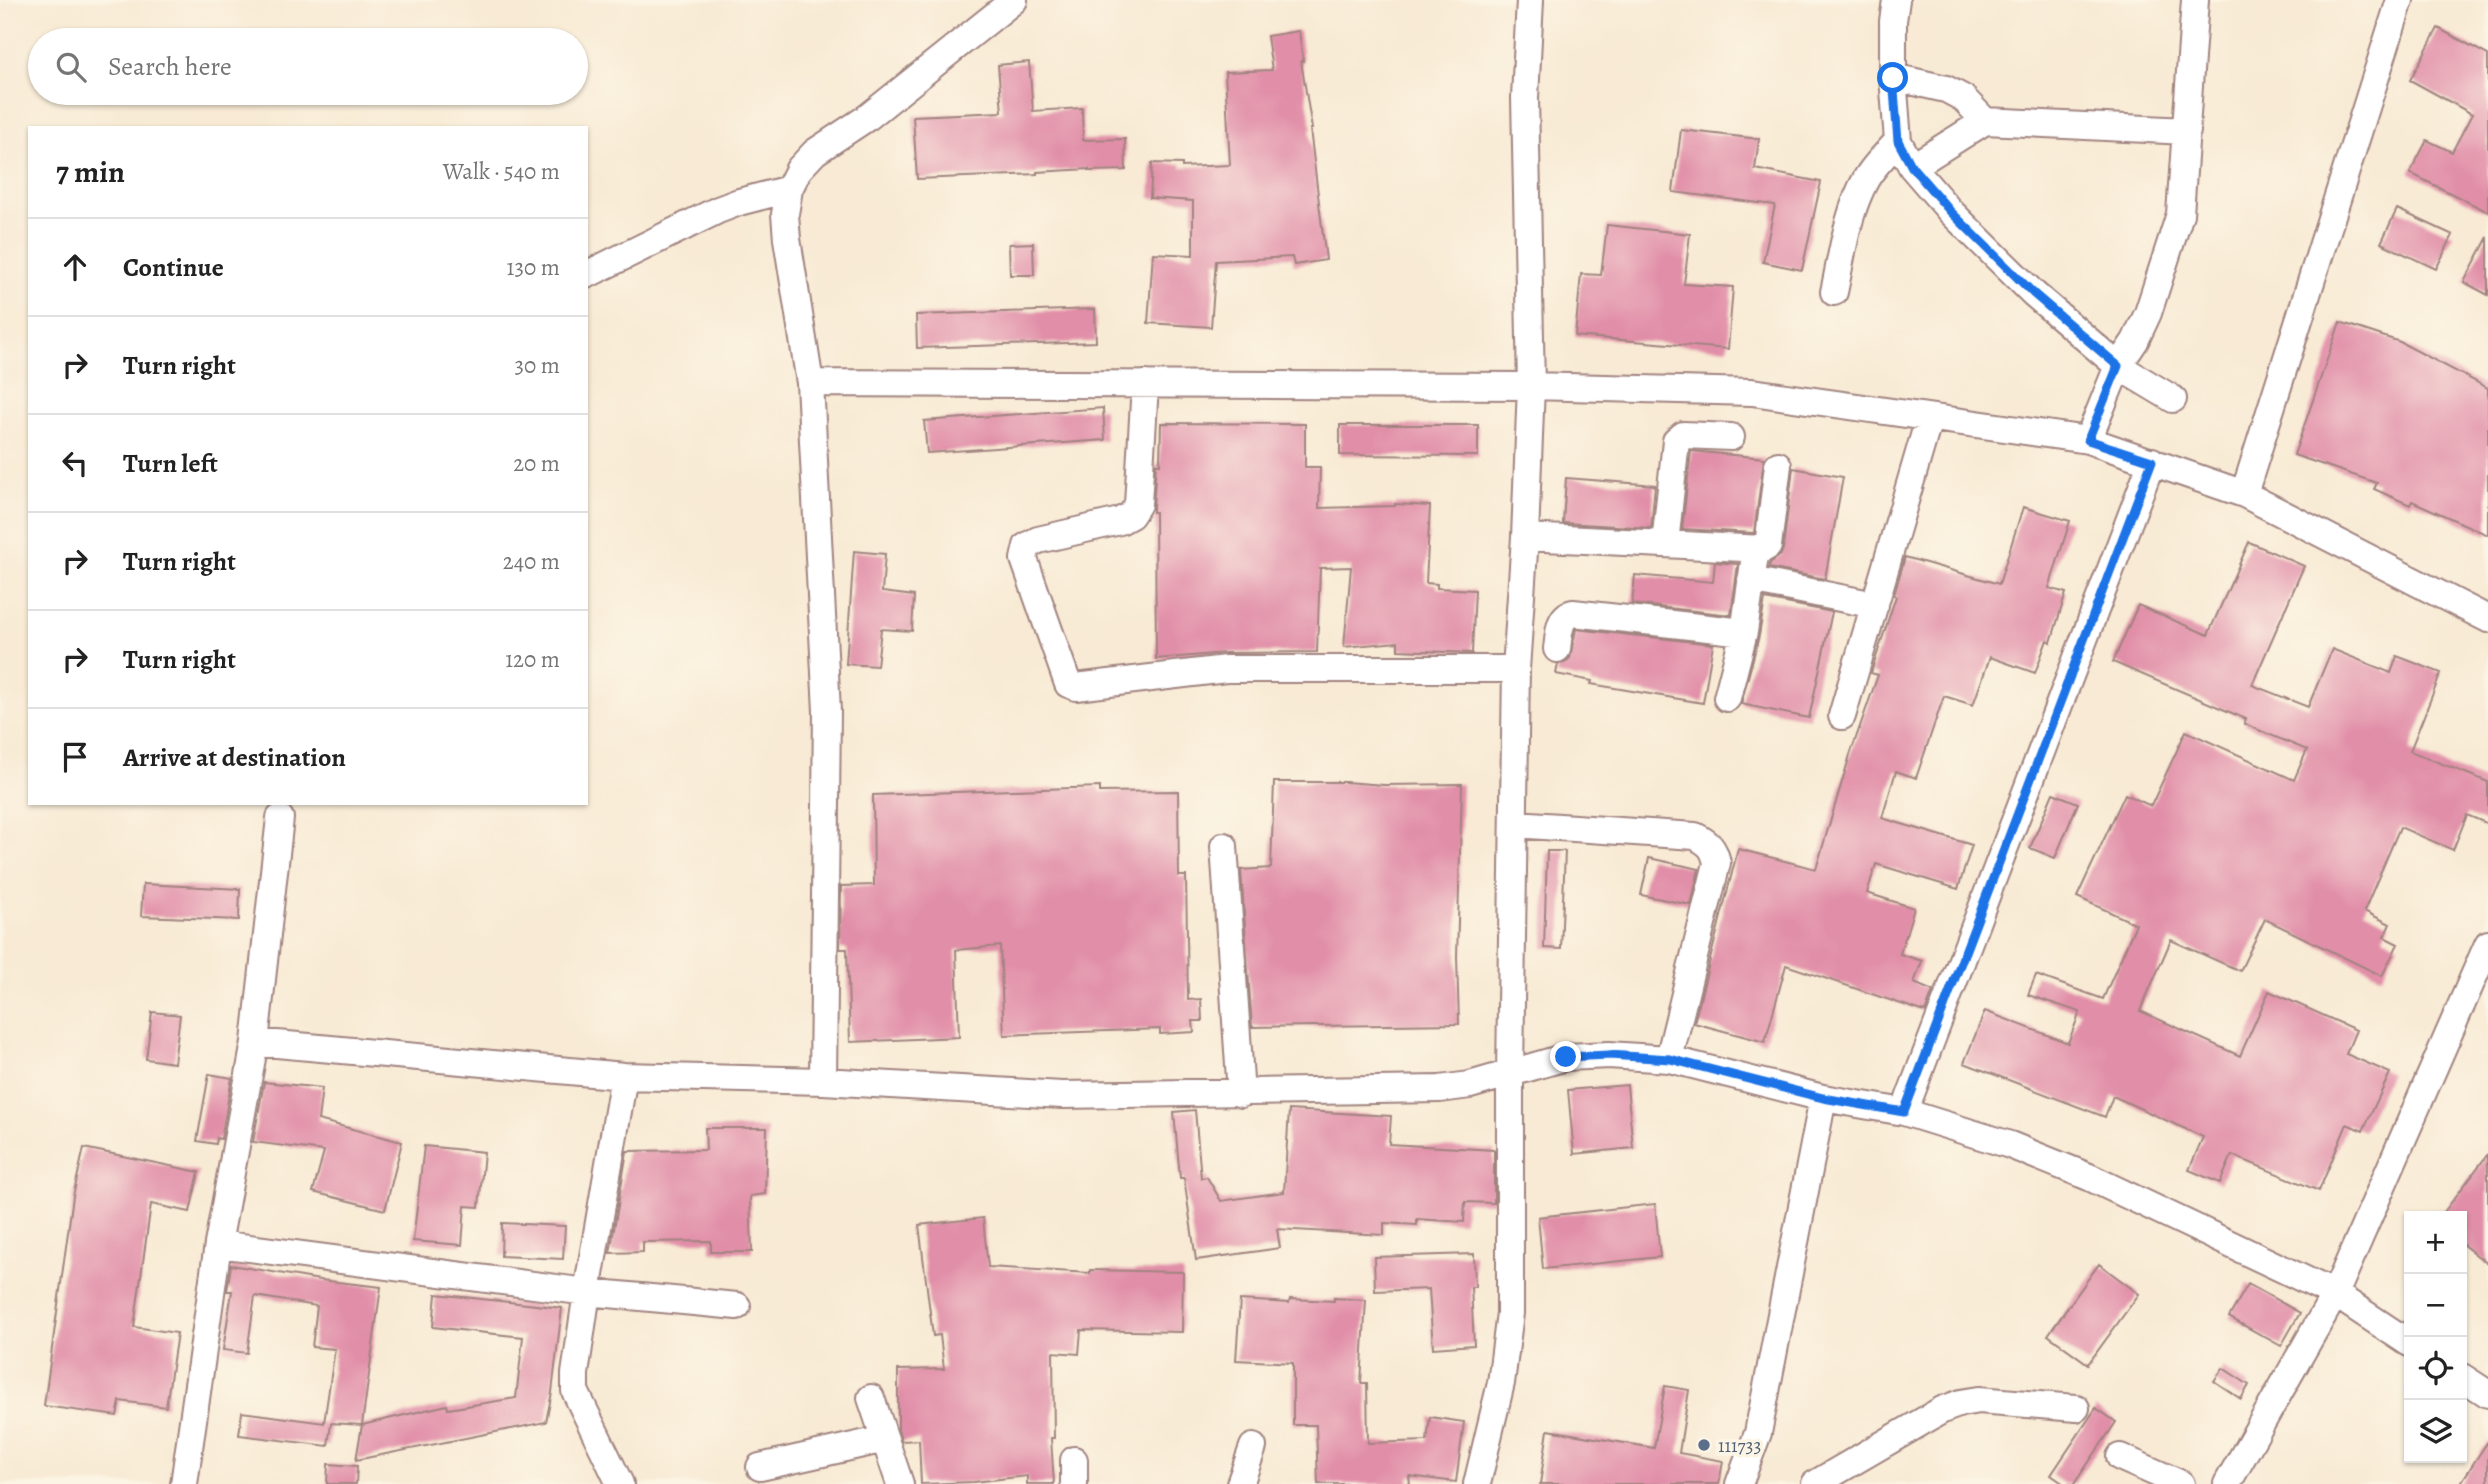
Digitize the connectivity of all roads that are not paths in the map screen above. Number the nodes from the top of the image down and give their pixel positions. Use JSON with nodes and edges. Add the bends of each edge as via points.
{"nodes":[{"id":1,"x":1014,"y":0,"type":"edge"},
{"id":2,"x":1530,"y":0,"type":"edge"},
{"id":3,"x":1896,"y":0,"type":"edge"},
{"id":4,"x":2195,"y":0,"type":"edge"},
{"id":5,"x":2400,"y":0,"type":"edge"},
{"id":6,"x":1893,"y":78,"type":"junction"},
{"id":7,"x":1985,"y":121,"type":"junction"},
{"id":8,"x":2187,"y":131,"type":"junction"},
{"id":9,"x":1898,"y":141,"type":"junction"},
{"id":10,"x":1912,"y":167,"type":"junction"},
{"id":11,"x":789,"y":189,"type":"junction"},
{"id":12,"x":588,"y":274,"type":"edge"},
{"id":13,"x":1834,"y":292,"type":"dead end"},
{"id":14,"x":2118,"y":366,"type":"junction"},
{"id":15,"x":810,"y":383,"type":"junction"},
{"id":16,"x":1145,"y":384,"type":"junction"},
{"id":17,"x":1531,"y":386,"type":"junction"},
{"id":18,"x":2173,"y":399,"type":"dead end"},
{"id":19,"x":1929,"y":419,"type":"junction"},
{"id":20,"x":1731,"y":438,"type":"dead end"},
{"id":21,"x":2088,"y":440,"type":"junction"},
{"id":22,"x":2152,"y":461,"type":"junction"},
{"id":23,"x":1778,"y":466,"type":"dead end"},
{"id":24,"x":2245,"y":494,"type":"junction"},
{"id":25,"x":1525,"y":537,"type":"junction"},
{"id":26,"x":1665,"y":544,"type":"junction"},
{"id":27,"x":1756,"y":548,"type":"junction"},
{"id":28,"x":1751,"y":580,"type":"junction"},
{"id":29,"x":1875,"y":605,"type":"junction"},
{"id":30,"x":2488,"y":619,"type":"edge"},
{"id":31,"x":1744,"y":632,"type":"junction"},
{"id":32,"x":1557,"y":649,"type":"dead end"},
{"id":33,"x":1516,"y":669,"type":"junction"},
{"id":34,"x":1727,"y":698,"type":"dead end"},
{"id":35,"x":1842,"y":716,"type":"dead end"},
{"id":36,"x":280,"y":818,"type":"dead end"},
{"id":37,"x":1514,"y":824,"type":"junction"},
{"id":38,"x":1224,"y":846,"type":"dead end"},
{"id":39,"x":2488,"y":944,"type":"edge"},
{"id":40,"x":255,"y":1042,"type":"junction"},
{"id":41,"x":1670,"y":1059,"type":"junction"},
{"id":42,"x":1510,"y":1072,"type":"junction"},
{"id":43,"x":624,"y":1076,"type":"junction"},
{"id":44,"x":823,"y":1081,"type":"junction"},
{"id":45,"x":1241,"y":1094,"type":"junction"},
{"id":46,"x":1823,"y":1098,"type":"junction"},
{"id":47,"x":1904,"y":1112,"type":"junction"},
{"id":48,"x":218,"y":1244,"type":"junction"},
{"id":49,"x":587,"y":1292,"type":"junction"},
{"id":50,"x":2334,"y":1294,"type":"junction"},
{"id":51,"x":737,"y":1306,"type":"dead end"},
{"id":52,"x":2404,"y":1340,"type":"edge"},
{"id":53,"x":2467,"y":1380,"type":"edge"},
{"id":54,"x":2488,"y":1394,"type":"edge"},
{"id":55,"x":871,"y":1398,"type":"dead end"},
{"id":56,"x":2076,"y":1408,"type":"dead end"},
{"id":57,"x":885,"y":1439,"type":"junction"},
{"id":58,"x":1254,"y":1447,"type":"dead end"},
{"id":59,"x":2120,"y":1457,"type":"dead end"},
{"id":60,"x":760,"y":1467,"type":"dead end"},
{"id":61,"x":184,"y":1484,"type":"edge"},
{"id":62,"x":620,"y":1484,"type":"edge"},
{"id":63,"x":900,"y":1484,"type":"edge"},
{"id":64,"x":1240,"y":1484,"type":"edge"},
{"id":65,"x":1477,"y":1484,"type":"edge"},
{"id":66,"x":1739,"y":1484,"type":"edge"},
{"id":67,"x":1815,"y":1484,"type":"edge"},
{"id":68,"x":2181,"y":1484,"type":"edge"},
{"id":69,"x":2227,"y":1484,"type":"edge"}],
"edges":[{"from":1,"to":11,"type":"street","via":[[868,117],[815,152]]},
{"from":2,"to":17,"type":"street","via":[[1525,98]]},
{"from":3,"to":6,"type":"street"},
{"from":4,"to":8,"type":"street"},
{"from":5,"to":24,"type":"street"},
{"from":6,"to":7,"type":"street","via":[[1946,89],[1963,98]]},
{"from":6,"to":9,"type":"street"},
{"from":7,"to":8,"type":"street"},
{"from":7,"to":10,"type":"street"},
{"from":8,"to":14,"type":"street","via":[[2180,214],[2148,313]]},
{"from":9,"to":10,"type":"street"},
{"from":9,"to":13,"type":"street","via":[[1860,190]]},
{"from":10,"to":14,"type":"street","via":[[2034,294]]},
{"from":11,"to":12,"type":"street","via":[[718,210]]},
{"from":11,"to":15,"type":"street","via":[[787,239]]},
{"from":14,"to":18,"type":"street"},
{"from":14,"to":21,"type":"street"},
{"from":15,"to":16,"type":"street"},
{"from":15,"to":44,"type":"street","via":[[827,710]]},
{"from":16,"to":17,"type":"street"},
{"from":16,"to":33,"type":"street","via":[[1138,504],[1131,514],[1027,547],[1024,559],[1068,684],[1076,687],[1226,669]]},
{"from":17,"to":19,"type":"street","via":[[1752,392]]},
{"from":17,"to":25,"type":"street"},
{"from":19,"to":21,"type":"street"},
{"from":19,"to":29,"type":"street"},
{"from":20,"to":26,"type":"street","via":[[1683,435],[1676,441]]},
{"from":21,"to":22,"type":"street"},
{"from":22,"to":24,"type":"street"},
{"from":22,"to":47,"type":"street"},
{"from":23,"to":27,"type":"street","via":[[1768,545]]},
{"from":24,"to":30,"type":"street"},
{"from":25,"to":26,"type":"street"},
{"from":25,"to":33,"type":"street"},
{"from":26,"to":27,"type":"street"},
{"from":27,"to":28,"type":"street"},
{"from":28,"to":29,"type":"street"},
{"from":28,"to":31,"type":"street"},
{"from":29,"to":35,"type":"street"},
{"from":31,"to":32,"type":"street","via":[[1573,613],[1562,619]]},
{"from":31,"to":34,"type":"street"},
{"from":33,"to":37,"type":"street"},
{"from":36,"to":40,"type":"street"},
{"from":37,"to":41,"type":"street","via":[[1695,836],[1715,852],[1717,863]]},
{"from":37,"to":42,"type":"street"},
{"from":38,"to":45,"type":"street"},
{"from":39,"to":50,"type":"street"},
{"from":40,"to":43,"type":"street"},
{"from":40,"to":48,"type":"street"},
{"from":41,"to":42,"type":"street","via":[[1566,1057]]},
{"from":41,"to":46,"type":"street"},
{"from":42,"to":45,"type":"street","via":[[1440,1089]]},
{"from":42,"to":65,"type":"street","via":[[1510,1313],[1501,1382]]},
{"from":43,"to":44,"type":"street"},
{"from":43,"to":49,"type":"street"},
{"from":44,"to":45,"type":"street","via":[[1062,1095]]},
{"from":46,"to":47,"type":"street"},
{"from":46,"to":66,"type":"street","via":[[1758,1433]]},
{"from":47,"to":50,"type":"street","via":[[2010,1145],[2089,1177]]},
{"from":48,"to":49,"type":"street"},
{"from":48,"to":61,"type":"street"},
{"from":49,"to":51,"type":"street"},
{"from":49,"to":62,"type":"street","via":[[575,1391]]},
{"from":50,"to":52,"type":"street"},
{"from":50,"to":69,"type":"street"},
{"from":53,"to":54,"type":"street"},
{"from":55,"to":57,"type":"street"},
{"from":56,"to":67,"type":"street","via":[[1979,1400],[1961,1403]]},
{"from":57,"to":60,"type":"street"},
{"from":57,"to":63,"type":"street"},
{"from":58,"to":64,"type":"street"},
{"from":59,"to":68,"type":"street"}]}
